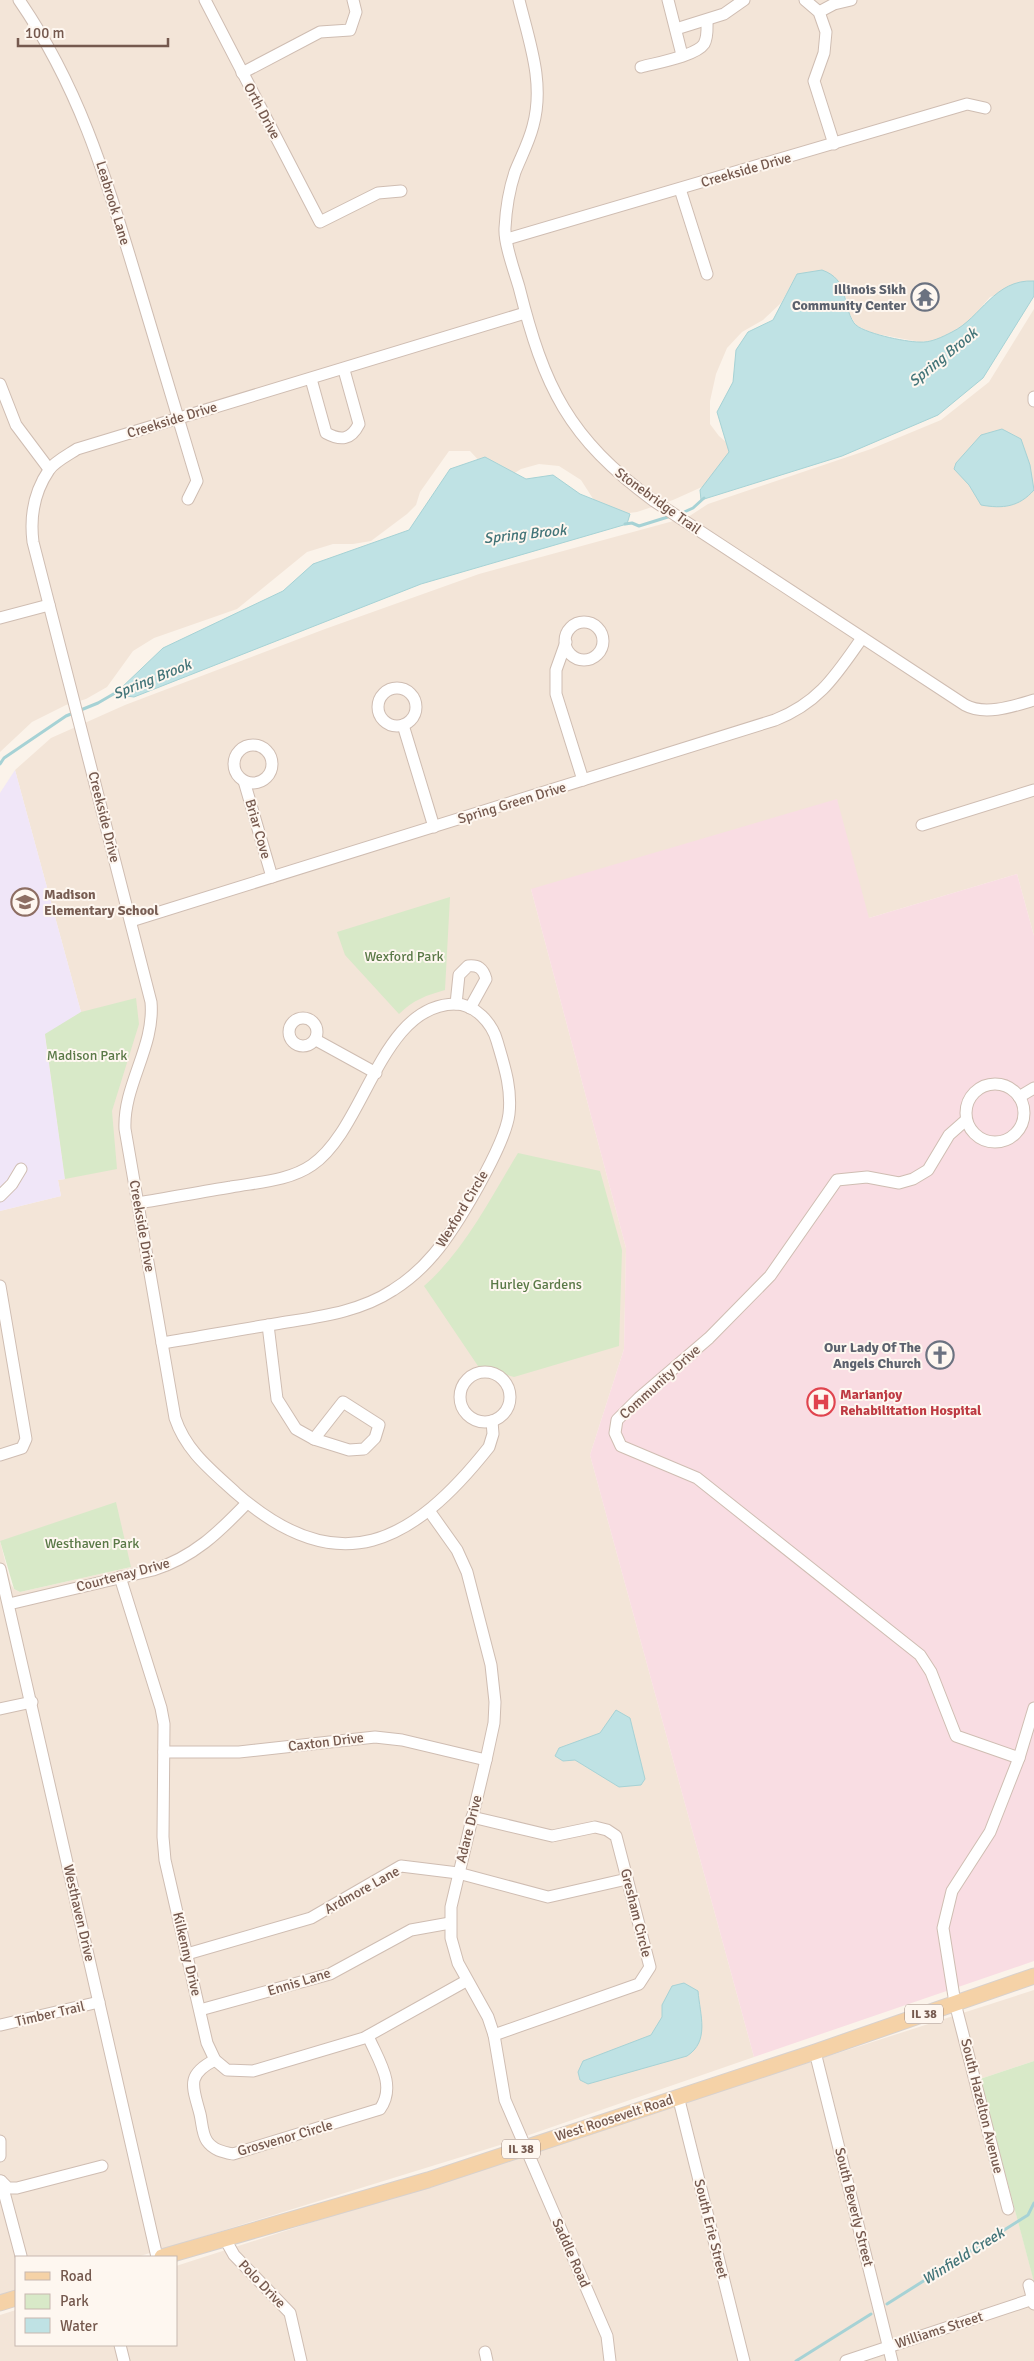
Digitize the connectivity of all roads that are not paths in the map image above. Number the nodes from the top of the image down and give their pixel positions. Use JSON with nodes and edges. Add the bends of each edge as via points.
{"nodes":[{"id":1,"x":19,"y":0,"type":"edge"},
{"id":2,"x":204,"y":0,"type":"edge"},
{"id":3,"x":352,"y":0,"type":"edge"},
{"id":4,"x":519,"y":0,"type":"edge"},
{"id":5,"x":668,"y":0,"type":"edge"},
{"id":6,"x":744,"y":0,"type":"edge"},
{"id":7,"x":805,"y":0,"type":"edge"},
{"id":8,"x":851,"y":0,"type":"edge"},
{"id":9,"x":819,"y":12,"type":"junction"},
{"id":10,"x":707,"y":21,"type":"junction"},
{"id":11,"x":676,"y":29,"type":"junction"},
{"id":12,"x":682,"y":55,"type":"junction"},
{"id":13,"x":642,"y":67,"type":"dead end"},
{"id":14,"x":242,"y":73,"type":"junction"},
{"id":15,"x":985,"y":108,"type":"dead end"},
{"id":16,"x":834,"y":144,"type":"junction"},
{"id":17,"x":680,"y":189,"type":"junction"},
{"id":18,"x":401,"y":192,"type":"dead end"},
{"id":19,"x":507,"y":239,"type":"junction"},
{"id":20,"x":707,"y":274,"type":"dead end"},
{"id":21,"x":525,"y":314,"type":"junction"},
{"id":22,"x":344,"y":370,"type":"junction"},
{"id":23,"x":311,"y":379,"type":"junction"},
{"id":24,"x":0,"y":384,"type":"edge"},
{"id":25,"x":178,"y":418,"type":"junction"},
{"id":26,"x":49,"y":469,"type":"junction"},
{"id":27,"x":188,"y":500,"type":"dead end"},
{"id":28,"x":49,"y":605,"type":"junction"},
{"id":29,"x":0,"y":618,"type":"edge"},
{"id":30,"x":862,"y":638,"type":"junction"},
{"id":31,"x":566,"y":642,"type":"dead end"},
{"id":32,"x":1034,"y":700,"type":"edge"},
{"id":33,"x":403,"y":725,"type":"dead end"},
{"id":34,"x":583,"y":780,"type":"junction"},
{"id":35,"x":244,"y":781,"type":"dead end"},
{"id":36,"x":1034,"y":790,"type":"edge"},
{"id":37,"x":922,"y":825,"type":"dead end"},
{"id":38,"x":434,"y":827,"type":"junction"},
{"id":39,"x":272,"y":877,"type":"junction"},
{"id":40,"x":131,"y":921,"type":"junction"},
{"id":41,"x":456,"y":1004,"type":"junction"},
{"id":42,"x":470,"y":1008,"type":"junction"},
{"id":43,"x":316,"y":1040,"type":"dead end"},
{"id":44,"x":376,"y":1073,"type":"junction"},
{"id":45,"x":1034,"y":1088,"type":"edge"},
{"id":46,"x":1019,"y":1097,"type":"junction"},
{"id":47,"x":966,"y":1120,"type":"junction"},
{"id":48,"x":21,"y":1169,"type":"dead end"},
{"id":49,"x":0,"y":1196,"type":"edge"},
{"id":50,"x":138,"y":1203,"type":"junction"},
{"id":51,"x":0,"y":1286,"type":"edge"},
{"id":52,"x":268,"y":1325,"type":"junction"},
{"id":53,"x":162,"y":1343,"type":"junction"},
{"id":54,"x":492,"y":1421,"type":"junction"},
{"id":55,"x":314,"y":1439,"type":"junction"},
{"id":56,"x":0,"y":1455,"type":"edge"},
{"id":57,"x":247,"y":1503,"type":"junction"},
{"id":58,"x":430,"y":1512,"type":"junction"},
{"id":59,"x":0,"y":1569,"type":"edge"},
{"id":60,"x":120,"y":1577,"type":"junction"},
{"id":61,"x":9,"y":1604,"type":"junction"},
{"id":62,"x":32,"y":1702,"type":"junction"},
{"id":63,"x":0,"y":1708,"type":"edge"},
{"id":64,"x":1034,"y":1708,"type":"edge"},
{"id":65,"x":164,"y":1752,"type":"junction"},
{"id":66,"x":1019,"y":1758,"type":"junction"},
{"id":67,"x":486,"y":1760,"type":"junction"},
{"id":68,"x":472,"y":1817,"type":"junction"},
{"id":69,"x":458,"y":1872,"type":"junction"},
{"id":70,"x":627,"y":1879,"type":"junction"},
{"id":71,"x":450,"y":1923,"type":"junction"},
{"id":72,"x":187,"y":1954,"type":"junction"},
{"id":73,"x":1034,"y":1976,"type":"edge"},
{"id":74,"x":466,"y":1981,"type":"junction"},
{"id":75,"x":99,"y":2002,"type":"junction"},
{"id":76,"x":955,"y":2003,"type":"junction"},
{"id":77,"x":200,"y":2010,"type":"junction"},
{"id":78,"x":0,"y":2023,"type":"edge"},
{"id":79,"x":494,"y":2035,"type":"junction"},
{"id":80,"x":368,"y":2036,"type":"junction"},
{"id":81,"x":815,"y":2052,"type":"junction"},
{"id":82,"x":215,"y":2060,"type":"junction"},
{"id":83,"x":678,"y":2096,"type":"junction"},
{"id":84,"x":0,"y":2141,"type":"edge"},
{"id":85,"x":525,"y":2148,"type":"junction"},
{"id":86,"x":0,"y":2156,"type":"edge"},
{"id":87,"x":102,"y":2166,"type":"dead end"},
{"id":88,"x":1,"y":2180,"type":"edge"},
{"id":89,"x":1008,"y":2209,"type":"dead end"},
{"id":90,"x":225,"y":2239,"type":"junction"},
{"id":91,"x":21,"y":2256,"type":"edge"},
{"id":92,"x":158,"y":2256,"type":"edge"},
{"id":93,"x":166,"y":2256,"type":"edge"},
{"id":94,"x":1029,"y":2285,"type":"dead end"},
{"id":95,"x":15,"y":2298,"type":"edge"},
{"id":96,"x":1033,"y":2301,"type":"edge"},
{"id":97,"x":0,"y":2303,"type":"edge"},
{"id":98,"x":120,"y":2346,"type":"edge"},
{"id":99,"x":889,"y":2347,"type":"junction"},
{"id":100,"x":124,"y":2361,"type":"edge"},
{"id":101,"x":301,"y":2361,"type":"edge"},
{"id":102,"x":610,"y":2361,"type":"edge"},
{"id":103,"x":744,"y":2361,"type":"edge"},
{"id":104,"x":846,"y":2361,"type":"edge"},
{"id":105,"x":892,"y":2361,"type":"edge"}],
"edges":[{"from":1,"to":25,"type":"street","name":"Leabrook Lane","via":[[61,70],[90,132]]},
{"from":2,"to":14,"type":"street","name":"Orth Drive"},
{"from":3,"to":14,"type":"street","via":[[356,12],[350,30],[320,32]]},
{"from":4,"to":19,"type":"street","name":"Stonebridge Trail","via":[[536,70],[538,95],[534,124],[508,196],[504,230]]},
{"from":5,"to":11,"type":"street"},
{"from":6,"to":10,"type":"street"},
{"from":7,"to":9,"type":"street"},
{"from":8,"to":9,"type":"street"},
{"from":9,"to":16,"type":"street","via":[[826,32],[824,53],[814,81]]},
{"from":10,"to":11,"type":"street"},
{"from":10,"to":12,"type":"street","via":[[703,45]]},
{"from":11,"to":12,"type":"street"},
{"from":12,"to":13,"type":"street"},
{"from":14,"to":18,"type":"street","name":"Orth Drive","via":[[320,222],[378,192]]},
{"from":15,"to":16,"type":"street","name":"Creekside Drive","via":[[967,104]]},
{"from":16,"to":17,"type":"street","name":"Creekside Drive"},
{"from":17,"to":19,"type":"street","name":"Creekside Drive"},
{"from":17,"to":20,"type":"street"},
{"from":19,"to":21,"type":"street","name":"Stonebridge Trail"},
{"from":21,"to":22,"type":"street","name":"Creekside Drive"},
{"from":21,"to":30,"type":"street","name":"Stonebridge Trail","via":[[543,369],[572,422],[612,468],[654,501]]},
{"from":22,"to":23,"type":"street","name":"Creekside Drive"},
{"from":22,"to":23,"type":"street","via":[[359,424],[345,439],[326,434]]},
{"from":23,"to":25,"type":"street","name":"Creekside Drive"},
{"from":24,"to":26,"type":"street","via":[[16,425]]},
{"from":25,"to":26,"type":"street","name":"Creekside Drive","via":[[77,449]]},
{"from":25,"to":27,"type":"street","name":"Leabrook Lane","via":[[197,481]]},
{"from":26,"to":28,"type":"street","name":"Creekside Drive","via":[[35,501],[32,530]]},
{"from":28,"to":29,"type":"street"},
{"from":28,"to":40,"type":"street","name":"Creekside Drive"},
{"from":30,"to":32,"type":"street","name":"Stonebridge Trail","via":[[973,710],[1009,707]]},
{"from":30,"to":34,"type":"street","name":"Spring Green Drive","via":[[821,693],[789,715]]},
{"from":31,"to":34,"type":"street","via":[[556,670],[556,694]]},
{"from":33,"to":38,"type":"street"},
{"from":34,"to":38,"type":"street","name":"Spring Green Drive"},
{"from":35,"to":39,"type":"street","name":"Briar Cove"},
{"from":36,"to":37,"type":"street"},
{"from":38,"to":39,"type":"street","name":"Spring Green Drive"},
{"from":39,"to":40,"type":"street","name":"Spring Green Drive"},
{"from":40,"to":50,"type":"street","name":"Creekside Drive","via":[[152,1013],[148,1038],[126,1111]]},
{"from":41,"to":42,"type":"street","name":"Wexford Circle"},
{"from":41,"to":42,"type":"street","via":[[459,975],[468,966],[476,965],[486,979]]},
{"from":41,"to":44,"type":"street","via":[[441,1006],[414,1020],[390,1049]]},
{"from":42,"to":52,"type":"street","name":"Wexford Circle","via":[[481,1015],[496,1034],[508,1083],[509,1113],[501,1140],[448,1235],[417,1272],[381,1297],[344,1311]]},
{"from":43,"to":44,"type":"street"},
{"from":44,"to":50,"type":"street","via":[[337,1141],[322,1158],[300,1172],[279,1179]]},
{"from":45,"to":46,"type":"street"},
{"from":46,"to":47,"type":"street","via":[[1005,1086],[996,1084],[979,1088],[968,1102]]},
{"from":46,"to":47,"type":"street","via":[[1024,1116],[1015,1134],[1006,1140],[986,1141],[970,1129]]},
{"from":47,"to":66,"type":"street","name":"Community Drive","via":[[949,1135],[928,1170],[913,1179],[900,1184],[867,1176],[837,1180],[770,1276],[709,1338],[638,1398],[617,1420],[614,1433],[621,1446],[697,1478],[920,1656],[931,1672],[956,1736]]},
{"from":48,"to":49,"type":"street"},
{"from":50,"to":53,"type":"street","name":"Creekside Drive"},
{"from":51,"to":56,"type":"street","via":[[26,1438],[22,1448]]},
{"from":52,"to":53,"type":"street","name":"Wexford Circle"},
{"from":52,"to":55,"type":"street","via":[[277,1399],[296,1430]]},
{"from":53,"to":57,"type":"street","name":"Creekside Drive","via":[[175,1418],[184,1440],[200,1461]]},
{"from":54,"to":54,"type":"street","via":[[507,1409],[509,1389],[497,1374],[477,1372],[462,1385],[460,1404],[473,1419]]},
{"from":54,"to":58,"type":"street","name":"Creekside Drive","via":[[489,1448]]},
{"from":55,"to":55,"type":"street","via":[[349,1450],[364,1449],[375,1438],[379,1425],[343,1402]]},
{"from":57,"to":58,"type":"street","name":"Creekside Drive","via":[[295,1534],[338,1544],[390,1535]]},
{"from":57,"to":60,"type":"street","name":"Courtenay Drive","via":[[209,1541],[189,1555],[164,1566]]},
{"from":58,"to":67,"type":"street","name":"Adare Drive","via":[[461,1558],[491,1665],[494,1723]]},
{"from":59,"to":61,"type":"street","name":"Westhaven Drive"},
{"from":60,"to":61,"type":"street","name":"Courtenay Drive"},
{"from":60,"to":65,"type":"street","name":"Kilkenny Drive","via":[[161,1708]]},
{"from":61,"to":62,"type":"street","name":"Westhaven Drive"},
{"from":62,"to":63,"type":"street"},
{"from":62,"to":75,"type":"street","name":"Westhaven Drive"},
{"from":64,"to":66,"type":"street"},
{"from":65,"to":67,"type":"street","name":"Caxton Drive","via":[[239,1752],[375,1737],[402,1740]]},
{"from":65,"to":72,"type":"street","name":"Kilkenny Drive","via":[[164,1849]]},
{"from":66,"to":76,"type":"street","via":[[990,1832],[952,1891],[943,1928]]},
{"from":67,"to":68,"type":"street","name":"Adare Drive"},
{"from":68,"to":69,"type":"street","name":"Adare Drive"},
{"from":68,"to":70,"type":"street","name":"Gresham Circle","via":[[552,1836],[595,1827],[607,1830],[616,1836]]},
{"from":69,"to":70,"type":"street","name":"Ardmore Lane","via":[[548,1897]]},
{"from":69,"to":71,"type":"street","name":"Adare Drive"},
{"from":69,"to":72,"type":"street","name":"Ardmore Lane","via":[[401,1866],[311,1918]]},
{"from":70,"to":79,"type":"street","name":"Gresham Circle","via":[[650,1967],[639,1984]]},
{"from":71,"to":74,"type":"street","name":"Adare Drive","via":[[455,1955]]},
{"from":71,"to":77,"type":"street","name":"Ennis Lane","via":[[411,1930],[330,1974]]},
{"from":72,"to":77,"type":"street","name":"Kilkenny Drive"},
{"from":73,"to":76,"type":"main road","name":"West Roosevelt Road","number":"IL 38"},
{"from":74,"to":79,"type":"street","name":"Adare Drive","via":[[482,2006]]},
{"from":74,"to":80,"type":"street"},
{"from":75,"to":78,"type":"street","name":"Timber Trail"},
{"from":75,"to":92,"type":"street","name":"Westhaven Drive"},
{"from":76,"to":81,"type":"main road","name":"West Roosevelt Road","number":"IL 38"},
{"from":76,"to":89,"type":"street","name":"South Hazelton Avenue"},
{"from":77,"to":82,"type":"street","name":"Kilkenny Drive","via":[[207,2043]]},
{"from":79,"to":85,"type":"street","name":"Adare Drive","via":[[502,2089]]},
{"from":80,"to":82,"type":"street","via":[[351,2044],[253,2071],[227,2070]]},
{"from":80,"to":82,"type":"street","name":"Grosvenor Circle","via":[[386,2077],[388,2090],[380,2109],[233,2154],[217,2150],[206,2140],[192,2084],[202,2066]]},
{"from":81,"to":83,"type":"main road","name":"West Roosevelt Road","number":"IL 38"},
{"from":81,"to":99,"type":"street","name":"South Beverly Street"},
{"from":83,"to":85,"type":"main road","name":"West Roosevelt Road","number":"IL 38"},
{"from":83,"to":103,"type":"street","name":"South Erie Street"},
{"from":84,"to":86,"type":"street"},
{"from":85,"to":90,"type":"main road","name":"West Roosevelt Road","number":"IL 38","via":[[379,2196]]},
{"from":85,"to":102,"type":"street","name":"Saddle Road","via":[[607,2336]]},
{"from":87,"to":88,"type":"street","via":[[17,2188],[8,2188]]},
{"from":88,"to":91,"type":"street"},
{"from":90,"to":93,"type":"main road","name":"West Roosevelt Road","number":"IL 38"},
{"from":90,"to":101,"type":"street","name":"Polo Drive","via":[[234,2255],[290,2312]]},
{"from":94,"to":96,"type":"street"},
{"from":95,"to":97,"type":"main road"},
{"from":96,"to":99,"type":"street","name":"Williams Street"},
{"from":98,"to":100,"type":"street"},
{"from":99,"to":104,"type":"street","name":"Williams Street"},
{"from":99,"to":105,"type":"street","name":"South Beverly Street"}]}
